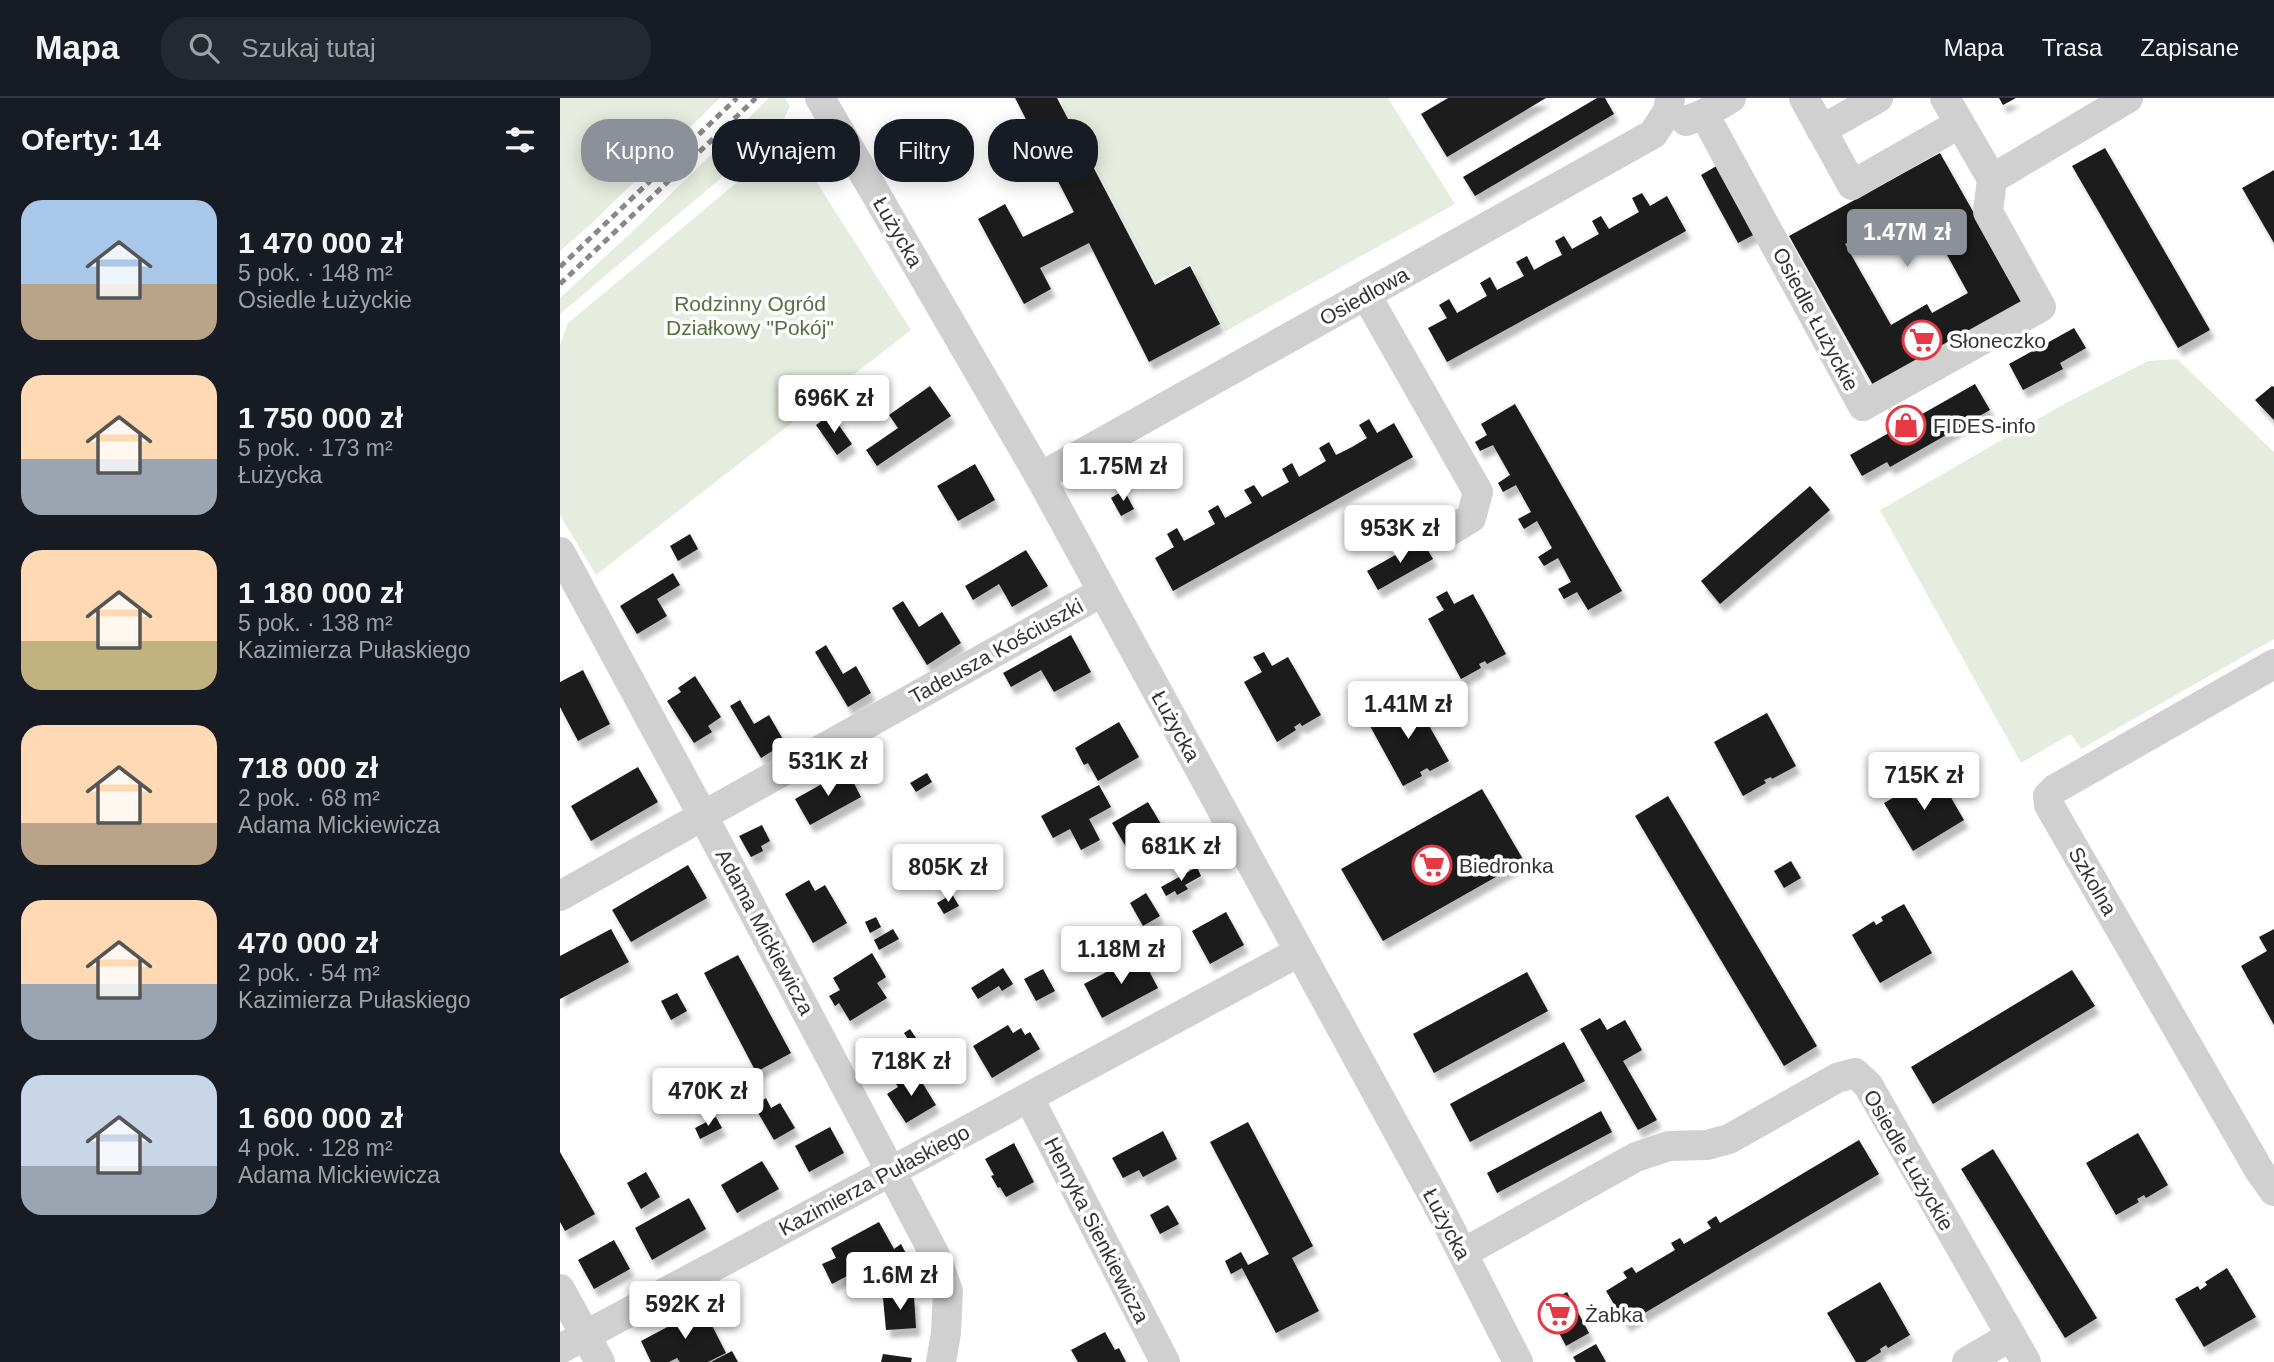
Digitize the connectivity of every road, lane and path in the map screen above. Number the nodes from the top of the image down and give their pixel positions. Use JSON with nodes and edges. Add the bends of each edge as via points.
{"nodes":[{"id":1,"x":820,"y":98,"type":"edge"},
{"id":2,"x":1731,"y":98,"type":"edge"},
{"id":3,"x":1804,"y":98,"type":"edge"},
{"id":4,"x":1878,"y":98,"type":"edge"},
{"id":5,"x":1945,"y":98,"type":"edge"},
{"id":6,"x":2128,"y":98,"type":"edge"},
{"id":7,"x":1663,"y":110,"type":"edge"},
{"id":8,"x":1704,"y":114,"type":"junction"},
{"id":9,"x":1959,"y":124,"type":"junction"},
{"id":10,"x":1821,"y":130,"type":"junction"},
{"id":11,"x":1992,"y":179,"type":"junction"},
{"id":12,"x":1366,"y":295,"type":"junction"},
{"id":13,"x":1040,"y":477,"type":"junction"},
{"id":14,"x":1443,"y":535,"type":"dead end"},
{"id":15,"x":560,"y":552,"type":"edge"},
{"id":16,"x":1102,"y":592,"type":"junction"},
{"id":17,"x":2274,"y":664,"type":"edge"},
{"id":18,"x":703,"y":816,"type":"junction"},
{"id":19,"x":560,"y":896,"type":"edge"},
{"id":20,"x":1299,"y":952,"type":"junction"},
{"id":21,"x":1029,"y":1098,"type":"junction"},
{"id":22,"x":891,"y":1171,"type":"junction"},
{"id":23,"x":2274,"y":1191,"type":"edge"},
{"id":24,"x":1463,"y":1254,"type":"junction"},
{"id":25,"x":560,"y":1289,"type":"edge"},
{"id":26,"x":2011,"y":1336,"type":"junction"},
{"id":27,"x":573,"y":1342,"type":"edge"},
{"id":28,"x":600,"y":1362,"type":"edge"},
{"id":29,"x":941,"y":1362,"type":"edge"},
{"id":30,"x":1165,"y":1362,"type":"edge"},
{"id":31,"x":1518,"y":1362,"type":"edge"},
{"id":32,"x":1967,"y":1362,"type":"edge"},
{"id":33,"x":2026,"y":1362,"type":"edge"}],
"edges":[{"from":1,"to":13,"type":"street","name":"Łużycka"},
{"from":2,"to":8,"type":"street","name":"Osiedlowa"},
{"from":3,"to":10,"type":"street"},
{"from":4,"to":10,"type":"street"},
{"from":5,"to":9,"type":"street"},
{"from":6,"to":11,"type":"street"},
{"from":7,"to":8,"type":"street","name":"Osiedlowa"},
{"from":7,"to":12,"type":"street","name":"Osiedlowa","via":[[1609,160]]},
{"from":8,"to":11,"type":"street","name":"Osiedle Łużyckie","via":[[1863,406],[2041,307],[1988,212]]},
{"from":9,"to":10,"type":"street","via":[[1852,185]]},
{"from":9,"to":11,"type":"street"},
{"from":12,"to":13,"type":"street","name":"Osiedlowa"},
{"from":12,"to":14,"type":"street","via":[[1478,492],[1471,519]]},
{"from":13,"to":16,"type":"street","name":"Łużycka"},
{"from":15,"to":18,"type":"street","name":"Adama Mickiewicza"},
{"from":16,"to":18,"type":"street","name":"Tadeusza Kościuszki"},
{"from":16,"to":20,"type":"street","name":"Łużycka"},
{"from":17,"to":23,"type":"street","name":"Szkolna","via":[[2048,796],[2049,806]]},
{"from":18,"to":19,"type":"street","name":"Tadeusza Kościuszki"},
{"from":18,"to":22,"type":"street","name":"Adama Mickiewicza"},
{"from":20,"to":21,"type":"street","name":"Kazimierza Pułaskiego"},
{"from":20,"to":24,"type":"street","name":"Łużycka"},
{"from":21,"to":22,"type":"street","name":"Kazimierza Pułaskiego"},
{"from":21,"to":30,"type":"street","name":"Henryka Sienkiewicza"},
{"from":22,"to":27,"type":"street","name":"Kazimierza Pułaskiego"},
{"from":22,"to":29,"type":"street","name":"Adama Mickiewicza","via":[[935,1255],[948,1291]]},
{"from":24,"to":26,"type":"street","name":"Osiedle Łużyckie","via":[[1636,1157],[1669,1146],[1729,1139],[1837,1078],[1855,1073],[1868,1085]]},
{"from":24,"to":31,"type":"street","name":"Łużycka"},
{"from":25,"to":27,"type":"street"},
{"from":26,"to":32,"type":"street"},
{"from":26,"to":33,"type":"street","name":"Osiedle Łużyckie"},
{"from":27,"to":28,"type":"street"}]}
